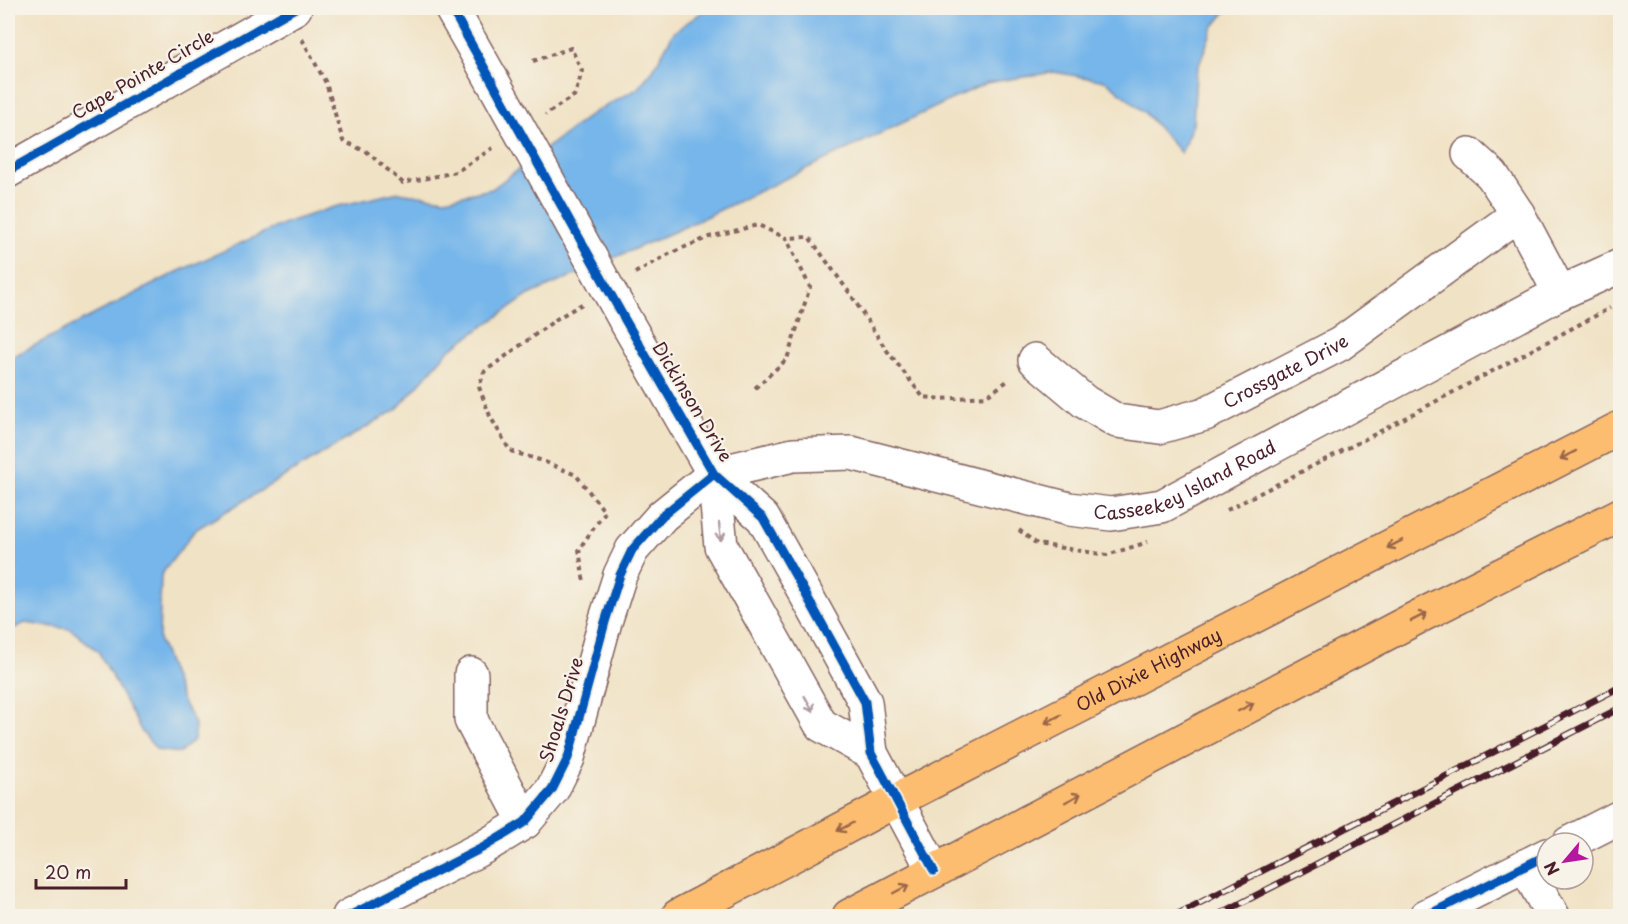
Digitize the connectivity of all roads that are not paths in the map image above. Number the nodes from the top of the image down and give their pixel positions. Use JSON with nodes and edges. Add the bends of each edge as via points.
{"nodes":[{"id":1,"x":451,"y":8,"type":"edge"},
{"id":2,"x":291,"y":10,"type":"edge"},
{"id":3,"x":1469,"y":154,"type":"dead end"},
{"id":4,"x":8,"y":171,"type":"edge"},
{"id":5,"x":1518,"y":214,"type":"junction"},
{"id":6,"x":1620,"y":266,"type":"edge"},
{"id":7,"x":1560,"y":293,"type":"junction"},
{"id":8,"x":1035,"y":360,"type":"road end"},
{"id":9,"x":1620,"y":428,"type":"edge"},
{"id":10,"x":714,"y":474,"type":"junction"},
{"id":11,"x":1620,"y":515,"type":"edge"},
{"id":12,"x":819,"y":618,"type":"junction"},
{"id":13,"x":771,"y":636,"type":"junction"},
{"id":14,"x":471,"y":674,"type":"dead end"},
{"id":15,"x":871,"y":753,"type":"junction"},
{"id":16,"x":897,"y":800,"type":"junction"},
{"id":17,"x":1620,"y":817,"type":"edge"},
{"id":18,"x":525,"y":822,"type":"junction"},
{"id":19,"x":1593,"y":831,"type":"edge"},
{"id":20,"x":1535,"y":861,"type":"edge"},
{"id":21,"x":934,"y":871,"type":"junction"},
{"id":22,"x":1545,"y":891,"type":"edge"},
{"id":23,"x":350,"y":916,"type":"edge"},
{"id":24,"x":678,"y":916,"type":"edge"},
{"id":25,"x":849,"y":916,"type":"edge"},
{"id":26,"x":1426,"y":916,"type":"edge"},
{"id":27,"x":1553,"y":916,"type":"edge"}],
"edges":[{"from":1,"to":10,"type":"street","name":"Dickinson Drive","bridge":true},
{"from":2,"to":4,"type":"street","name":"Cape Pointe Circle"},
{"from":3,"to":5,"type":"street","via":[[1492,175]]},
{"from":5,"to":7,"type":"street"},
{"from":5,"to":8,"type":"street","name":"Crossgate Drive","via":[[1340,344],[1205,414],[1159,427],[1117,421],[1085,402]]},
{"from":6,"to":7,"type":"street","name":"Casseekey Island Road"},
{"from":7,"to":10,"type":"street","name":"Casseekey Island Road","via":[[1162,506],[1111,514],[1069,509],[851,453],[793,455]]},
{"from":9,"to":16,"type":"main road","name":"Old Dixie Highway","one_way":true},
{"from":10,"to":12,"type":"street","name":"Dickinson Drive","via":[[763,518]]},
{"from":10,"to":13,"type":"street","name":"Dickinson Drive","one_way":true,"via":[[722,546]]},
{"from":10,"to":18,"type":"street","name":"Shoals Drive","via":[[662,516],[632,550],[615,591],[568,758],[552,790]]},
{"from":21,"to":11,"type":"main road","one_way":true},
{"from":12,"to":13,"type":"street","via":[[803,609],[777,624]]},
{"from":12,"to":15,"type":"street","name":"Dickinson Drive","via":[[866,702]]},
{"from":13,"to":15,"type":"street","name":"Dickinson Drive","one_way":true,"via":[[821,725]]},
{"from":14,"to":18,"type":"street","via":[[471,720]]},
{"from":15,"to":16,"type":"street","name":"Dickinson Drive"},
{"from":16,"to":21,"type":"street","name":"Dickinson Drive"},
{"from":16,"to":24,"type":"main road","name":"Old Dixie Highway","one_way":true},
{"from":17,"to":19,"type":"street"},
{"from":18,"to":23,"type":"street","name":"Shoals Drive"},
{"from":20,"to":26,"type":"street"},
{"from":25,"to":21,"type":"main road","one_way":true},
{"from":22,"to":27,"type":"street"}]}
